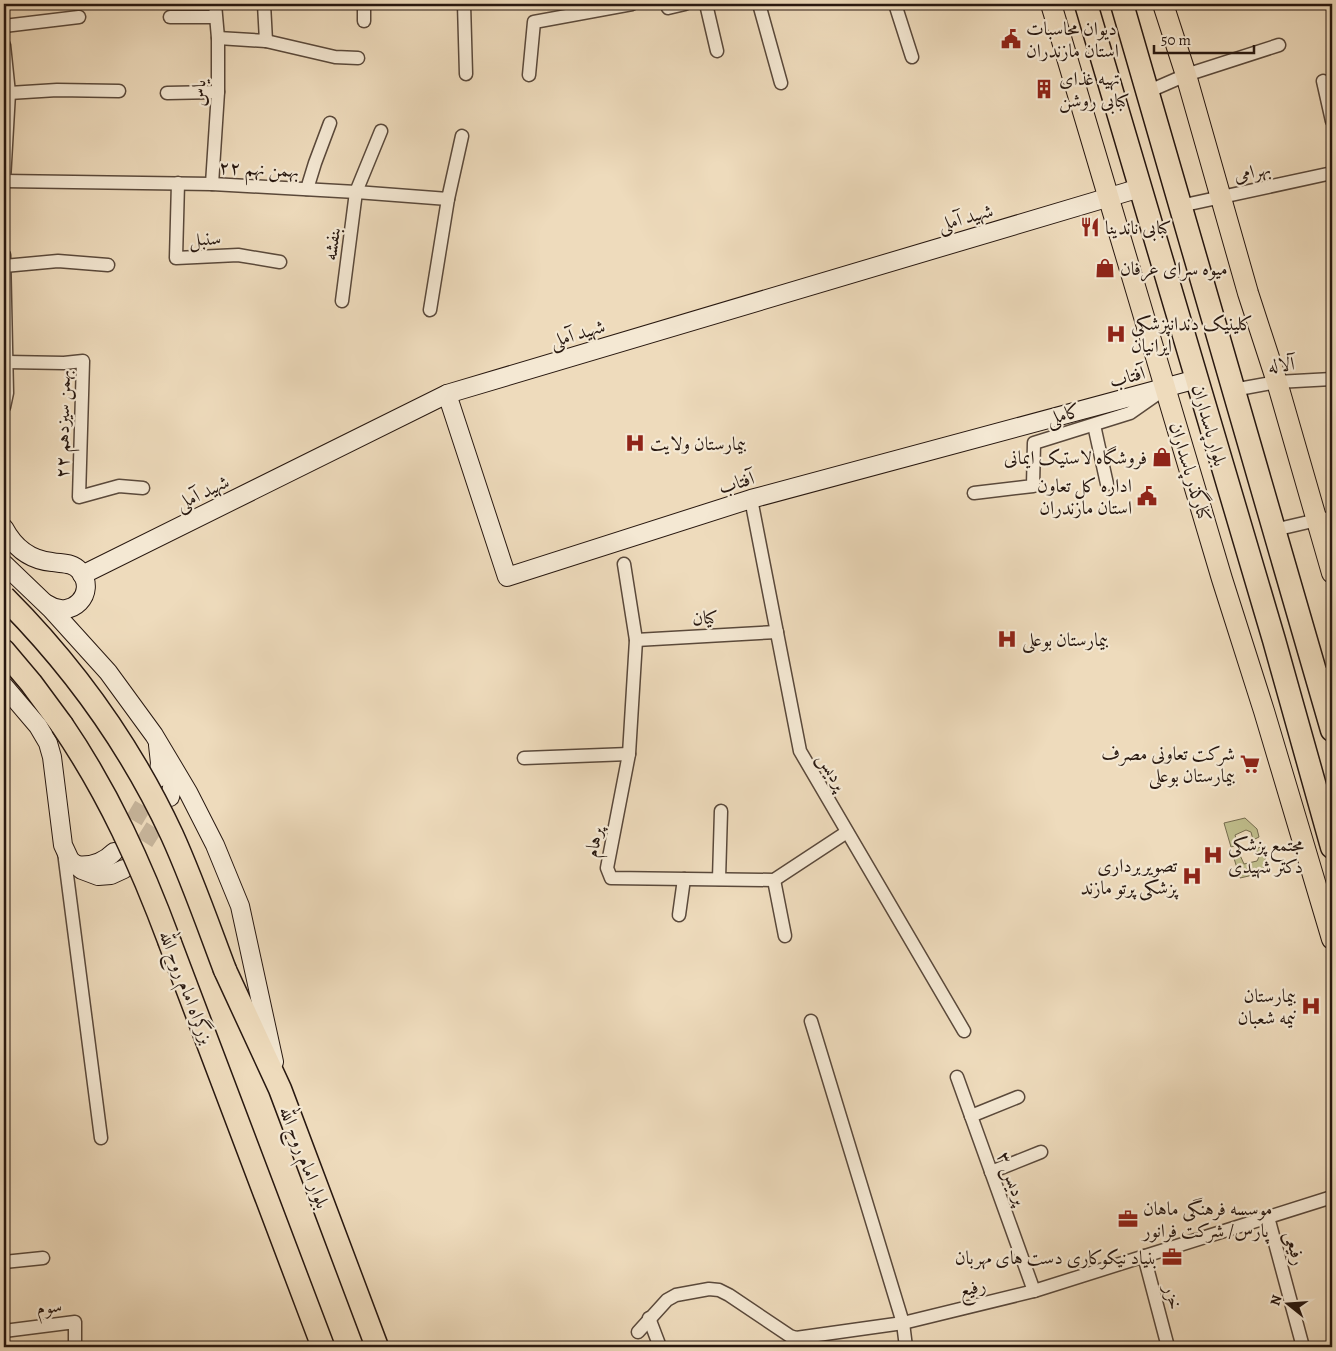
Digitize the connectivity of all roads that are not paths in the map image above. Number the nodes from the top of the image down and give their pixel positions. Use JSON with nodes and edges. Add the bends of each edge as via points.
{"nodes":[{"id":1,"x":215,"y":4,"type":"edge"},
{"id":2,"x":264,"y":4,"type":"edge"},
{"id":3,"x":364,"y":4,"type":"edge"},
{"id":4,"x":464,"y":4,"type":"edge"},
{"id":5,"x":632,"y":4,"type":"edge"},
{"id":6,"x":685,"y":4,"type":"edge"},
{"id":7,"x":706,"y":4,"type":"edge"},
{"id":8,"x":759,"y":4,"type":"edge"},
{"id":9,"x":896,"y":4,"type":"edge"},
{"id":10,"x":1051,"y":4,"type":"edge"},
{"id":11,"x":1086,"y":4,"type":"edge"},
{"id":12,"x":1122,"y":4,"type":"edge"},
{"id":13,"x":1163,"y":4,"type":"edge"},
{"id":14,"x":668,"y":8,"type":"dead end"},
{"id":15,"x":79,"y":17,"type":"dead end"},
{"id":16,"x":170,"y":17,"type":"dead end"},
{"id":17,"x":215,"y":17,"type":"junction"},
{"id":18,"x":364,"y":21,"type":"dead end"},
{"id":19,"x":4,"y":26,"type":"edge"},
{"id":20,"x":218,"y":38,"type":"junction"},
{"id":21,"x":266,"y":41,"type":"junction"},
{"id":22,"x":4,"y":44,"type":"edge"},
{"id":23,"x":1279,"y":45,"type":"dead end"},
{"id":24,"x":717,"y":51,"type":"dead end"},
{"id":25,"x":912,"y":57,"type":"dead end"},
{"id":26,"x":358,"y":58,"type":"dead end"},
{"id":27,"x":466,"y":74,"type":"dead end"},
{"id":28,"x":529,"y":75,"type":"dead end"},
{"id":29,"x":1186,"y":75,"type":"junction"},
{"id":30,"x":1324,"y":81,"type":"dead end"},
{"id":31,"x":781,"y":83,"type":"dead end"},
{"id":32,"x":119,"y":91,"type":"dead end"},
{"id":33,"x":218,"y":92,"type":"junction"},
{"id":34,"x":1147,"y":92,"type":"junction"},
{"id":35,"x":9,"y":93,"type":"junction"},
{"id":36,"x":167,"y":93,"type":"dead end"},
{"id":37,"x":6,"y":113,"type":"edge"},
{"id":38,"x":1332,"y":121,"type":"edge"},
{"id":39,"x":330,"y":123,"type":"dead end"},
{"id":40,"x":381,"y":132,"type":"dead end"},
{"id":41,"x":462,"y":136,"type":"dead end"},
{"id":42,"x":1332,"y":173,"type":"edge"},
{"id":43,"x":4,"y":180,"type":"edge"},
{"id":44,"x":178,"y":183,"type":"junction"},
{"id":45,"x":212,"y":184,"type":"junction"},
{"id":46,"x":1140,"y":188,"type":"junction"},
{"id":47,"x":307,"y":189,"type":"junction"},
{"id":48,"x":356,"y":192,"type":"junction"},
{"id":49,"x":1109,"y":197,"type":"junction"},
{"id":50,"x":1220,"y":197,"type":"junction"},
{"id":51,"x":448,"y":199,"type":"junction"},
{"id":52,"x":1180,"y":206,"type":"junction"},
{"id":53,"x":4,"y":255,"type":"edge"},
{"id":54,"x":280,"y":262,"type":"dead end"},
{"id":55,"x":108,"y":265,"type":"dead end"},
{"id":56,"x":4,"y":266,"type":"edge"},
{"id":57,"x":342,"y":301,"type":"dead end"},
{"id":58,"x":430,"y":310,"type":"dead end"},
{"id":59,"x":4,"y":313,"type":"edge"},
{"id":60,"x":5,"y":347,"type":"edge"},
{"id":61,"x":6,"y":362,"type":"junction"},
{"id":62,"x":1197,"y":379,"type":"junction"},
{"id":63,"x":1332,"y":379,"type":"edge"},
{"id":64,"x":1277,"y":382,"type":"junction"},
{"id":65,"x":1166,"y":388,"type":"junction"},
{"id":66,"x":1233,"y":390,"type":"junction"},
{"id":67,"x":447,"y":394,"type":"junction"},
{"id":68,"x":4,"y":407,"type":"edge"},
{"id":69,"x":1094,"y":425,"type":"junction"},
{"id":70,"x":1107,"y":484,"type":"dead end"},
{"id":71,"x":143,"y":488,"type":"dead end"},
{"id":72,"x":974,"y":493,"type":"dead end"},
{"id":73,"x":751,"y":499,"type":"junction"},
{"id":74,"x":1325,"y":519,"type":"edge"},
{"id":75,"x":4,"y":528,"type":"edge"},
{"id":76,"x":1274,"y":530,"type":"junction"},
{"id":77,"x":4,"y":564,"type":"edge"},
{"id":78,"x":624,"y":564,"type":"dead end"},
{"id":79,"x":1332,"y":573,"type":"edge"},
{"id":80,"x":82,"y":574,"type":"junction"},
{"id":81,"x":84,"y":593,"type":"junction"},
{"id":82,"x":4,"y":597,"type":"edge"},
{"id":83,"x":47,"y":604,"type":"junction"},
{"id":84,"x":777,"y":632,"type":"junction"},
{"id":85,"x":636,"y":640,"type":"junction"},
{"id":86,"x":4,"y":650,"type":"edge"},
{"id":87,"x":92,"y":652,"type":"junction"},
{"id":88,"x":1325,"y":675,"type":"edge"},
{"id":89,"x":4,"y":686,"type":"edge"},
{"id":90,"x":4,"y":693,"type":"edge"},
{"id":91,"x":20,"y":705,"type":"junction"},
{"id":92,"x":1332,"y":730,"type":"edge"},
{"id":93,"x":154,"y":736,"type":"junction"},
{"id":94,"x":629,"y":754,"type":"junction"},
{"id":95,"x":168,"y":757,"type":"junction"},
{"id":96,"x":524,"y":758,"type":"dead end"},
{"id":97,"x":158,"y":778,"type":"tunnel mouth"},
{"id":98,"x":170,"y":797,"type":"tunnel mouth"},
{"id":99,"x":720,"y":811,"type":"dead end"},
{"id":100,"x":847,"y":832,"type":"junction"},
{"id":101,"x":63,"y":842,"type":"junction"},
{"id":102,"x":1332,"y":846,"type":"edge"},
{"id":103,"x":114,"y":852,"type":"tunnel mouth"},
{"id":104,"x":74,"y":865,"type":"junction"},
{"id":105,"x":124,"y":869,"type":"tunnel mouth"},
{"id":106,"x":684,"y":879,"type":"junction"},
{"id":107,"x":719,"y":879,"type":"junction"},
{"id":108,"x":774,"y":880,"type":"junction"},
{"id":109,"x":679,"y":914,"type":"dead end"},
{"id":110,"x":785,"y":936,"type":"dead end"},
{"id":111,"x":1332,"y":940,"type":"edge"},
{"id":112,"x":811,"y":1021,"type":"dead end"},
{"id":113,"x":964,"y":1031,"type":"dead end"},
{"id":114,"x":957,"y":1077,"type":"dead end"},
{"id":115,"x":280,"y":1088,"type":"junction"},
{"id":116,"x":1018,"y":1097,"type":"dead end"},
{"id":117,"x":971,"y":1116,"type":"junction"},
{"id":118,"x":101,"y":1138,"type":"dead end"},
{"id":119,"x":1041,"y":1152,"type":"dead end"},
{"id":120,"x":991,"y":1172,"type":"junction"},
{"id":121,"x":1332,"y":1197,"type":"edge"},
{"id":122,"x":1268,"y":1217,"type":"junction"},
{"id":123,"x":1144,"y":1256,"type":"junction"},
{"id":124,"x":43,"y":1258,"type":"dead end"},
{"id":125,"x":4,"y":1262,"type":"edge"},
{"id":126,"x":1034,"y":1291,"type":"junction"},
{"id":127,"x":649,"y":1318,"type":"junction"},
{"id":128,"x":903,"y":1323,"type":"junction"},
{"id":129,"x":4,"y":1331,"type":"edge"},
{"id":130,"x":638,"y":1332,"type":"dead end"},
{"id":131,"x":75,"y":1347,"type":"edge"},
{"id":132,"x":324,"y":1347,"type":"edge"},
{"id":133,"x":377,"y":1347,"type":"edge"},
{"id":134,"x":660,"y":1347,"type":"edge"},
{"id":135,"x":906,"y":1347,"type":"edge"},
{"id":136,"x":1168,"y":1347,"type":"edge"},
{"id":137,"x":1303,"y":1347,"type":"edge"}],
"edges":[{"from":1,"to":17,"type":"street","name":"یاس"},
{"from":2,"to":21,"type":"street"},
{"from":3,"to":18,"type":"street"},
{"from":4,"to":27,"type":"street"},
{"from":5,"to":28,"type":"street","via":[[534,22]]},
{"from":6,"to":14,"type":"street"},
{"from":7,"to":24,"type":"street"},
{"from":8,"to":31,"type":"street"},
{"from":9,"to":25,"type":"street"},
{"from":10,"to":49,"type":"main road","name":"کنارگذر پاسداران"},
{"from":11,"to":46,"type":"highway","name":"بلوار پاسداران"},
{"from":12,"to":34,"type":"highway","name":"بلوار پاسداران"},
{"from":13,"to":29,"type":"main road"},
{"from":15,"to":19,"type":"street"},
{"from":16,"to":17,"type":"street"},
{"from":17,"to":20,"type":"street","name":"یاس"},
{"from":20,"to":21,"type":"street"},
{"from":20,"to":33,"type":"street","name":"یاس"},
{"from":21,"to":26,"type":"street","via":[[335,57]]},
{"from":22,"to":35,"type":"street"},
{"from":23,"to":29,"type":"street"},
{"from":29,"to":34,"type":"street"},
{"from":29,"to":50,"type":"main road"},
{"from":30,"to":38,"type":"street"},
{"from":32,"to":35,"type":"street"},
{"from":33,"to":36,"type":"street"},
{"from":33,"to":45,"type":"street","name":"یاس"},
{"from":34,"to":52,"type":"highway","name":"بلوار پاسداران"},
{"from":35,"to":37,"type":"street"},
{"from":37,"to":43,"type":"street"},
{"from":39,"to":47,"type":"street"},
{"from":40,"to":48,"type":"street","name":"بنفشه"},
{"from":41,"to":51,"type":"street"},
{"from":42,"to":50,"type":"street","name":"بهرامی"},
{"from":43,"to":44,"type":"street","name":"۲۲ بهمن نهم"},
{"from":44,"to":45,"type":"street","name":"۲۲ بهمن نهم"},
{"from":44,"to":54,"type":"street","name":"سنبل","via":[[176,258],[238,255]]},
{"from":45,"to":47,"type":"street","name":"۲۲ بهمن نهم"},
{"from":46,"to":49,"type":"main road","name":"شهید آملی"},
{"from":46,"to":62,"type":"highway","name":"بلوار پاسداران"},
{"from":47,"to":48,"type":"street","name":"۲۲ بهمن نهم"},
{"from":48,"to":51,"type":"street","name":"۲۲ بهمن نهم"},
{"from":48,"to":57,"type":"street","name":"بنفشه"},
{"from":49,"to":65,"type":"main road","name":"کنارگذر پاسداران"},
{"from":49,"to":67,"type":"main road","name":"شهید آملی"},
{"from":50,"to":52,"type":"street","name":"بهرامی"},
{"from":50,"to":64,"type":"main road"},
{"from":51,"to":58,"type":"street"},
{"from":52,"to":66,"type":"highway","name":"بلوار پاسداران"},
{"from":53,"to":56,"type":"street"},
{"from":55,"to":56,"type":"street","via":[[58,261]]},
{"from":56,"to":59,"type":"street"},
{"from":59,"to":60,"type":"street"},
{"from":60,"to":61,"type":"street"},
{"from":61,"to":68,"type":"street"},
{"from":61,"to":71,"type":"street","name":"۲۲ بهمن سیزدهم","via":[[83,361],[79,498],[119,486]]},
{"from":62,"to":65,"type":"main road","name":"آفتاب"},
{"from":62,"to":102,"type":"highway","name":"بلوار پاسداران"},
{"from":63,"to":64,"type":"street","name":"آلاله"},
{"from":64,"to":66,"type":"street","name":"آلاله"},
{"from":64,"to":74,"type":"main road"},
{"from":65,"to":69,"type":"street","name":"کاملی","via":[[1130,414]]},
{"from":65,"to":73,"type":"main road","name":"آفتاب"},
{"from":65,"to":111,"type":"main road","name":"کنارگذر پاسداران"},
{"from":66,"to":76,"type":"highway","name":"بلوار پاسداران"},
{"from":67,"to":73,"type":"main road","name":"آفتاب","via":[[507,577]]},
{"from":67,"to":80,"type":"main road","name":"شهید آملی"},
{"from":69,"to":70,"type":"street"},
{"from":69,"to":72,"type":"street","name":"کاملی","via":[[1034,443],[1033,486]]},
{"from":73,"to":84,"type":"street","name":"پردیس"},
{"from":74,"to":76,"type":"street"},
{"from":74,"to":79,"type":"main road"},
{"from":75,"to":80,"type":"main road","via":[[15,544],[31,556],[71,564]]},
{"from":76,"to":88,"type":"highway","name":"بلوار پاسداران"},
{"from":77,"to":83,"type":"main road"},
{"from":78,"to":85,"type":"street","name":"پرهام"},
{"from":80,"to":81,"type":"main road","via":[[86,586]]},
{"from":81,"to":83,"type":"main road","via":[[78,603],[68,609],[57,609]]},
{"from":81,"to":87,"type":"main road","via":[[81,625],[84,639]]},
{"from":82,"to":115,"type":"highway","name":"بلوار امام روح الله","bridge":true,"via":[[83,688],[139,772],[180,852],[225,970]]},
{"from":83,"to":87,"type":"main road"},
{"from":84,"to":85,"type":"street","name":"کیان"},
{"from":84,"to":100,"type":"street","name":"پردیس","via":[[800,750]]},
{"from":85,"to":94,"type":"street","name":"پرهام"},
{"from":86,"to":132,"type":"highway","name":"بزرگراه امام روح الله","bridge":true,"via":[[62,725],[125,833],[147,881]]},
{"from":87,"to":93,"type":"main road"},
{"from":88,"to":92,"type":"highway","name":"بلوار پاسداران"},
{"from":89,"to":91,"type":"main road"},
{"from":90,"to":91,"type":"main road"},
{"from":91,"to":101,"type":"main road","via":[[41,730],[50,748]]},
{"from":93,"to":95,"type":"main road"},
{"from":93,"to":97,"type":"main road","via":[[160,758]]},
{"from":94,"to":96,"type":"street"},
{"from":94,"to":106,"type":"street","name":"پرهام","via":[[607,868],[611,878]]},
{"from":95,"to":98,"type":"main road","via":[[172,777]]},
{"from":95,"to":115,"type":"main road","via":[[210,833],[240,906]]},
{"from":99,"to":107,"type":"street"},
{"from":100,"to":108,"type":"street"},
{"from":100,"to":113,"type":"street","name":"پردیس"},
{"from":101,"to":104,"type":"main road"},
{"from":101,"to":118,"type":"street"},
{"from":103,"to":104,"type":"main road","via":[[104,861]]},
{"from":104,"to":105,"type":"main road","via":[[98,876],[112,875]]},
{"from":106,"to":107,"type":"street","name":"پرهام"},
{"from":106,"to":109,"type":"street"},
{"from":107,"to":108,"type":"street","name":"پرهام"},
{"from":108,"to":110,"type":"street"},
{"from":112,"to":128,"type":"street"},
{"from":114,"to":117,"type":"street","name":"پردیس ۳"},
{"from":115,"to":133,"type":"highway","name":"بلوار امام روح الله"},
{"from":116,"to":117,"type":"street"},
{"from":117,"to":120,"type":"street","name":"پردیس ۳"},
{"from":119,"to":120,"type":"street"},
{"from":120,"to":126,"type":"street","name":"پردیس ۳"},
{"from":121,"to":122,"type":"street","name":"رفیع"},
{"from":122,"to":123,"type":"street","name":"رفیع"},
{"from":122,"to":137,"type":"street","name":"رفیعی"},
{"from":123,"to":126,"type":"street","name":"رفیع"},
{"from":123,"to":136,"type":"street","name":"خزر"},
{"from":124,"to":125,"type":"street"},
{"from":126,"to":128,"type":"street","name":"رفیع"},
{"from":127,"to":128,"type":"street","name":"رفیع","via":[[676,1295],[709,1289],[729,1295],[796,1338]]},
{"from":127,"to":130,"type":"street","name":"رفیع"},
{"from":127,"to":134,"type":"street"},
{"from":128,"to":135,"type":"street"},
{"from":129,"to":131,"type":"street","name":"سوم","via":[[75,1322]]}]}
